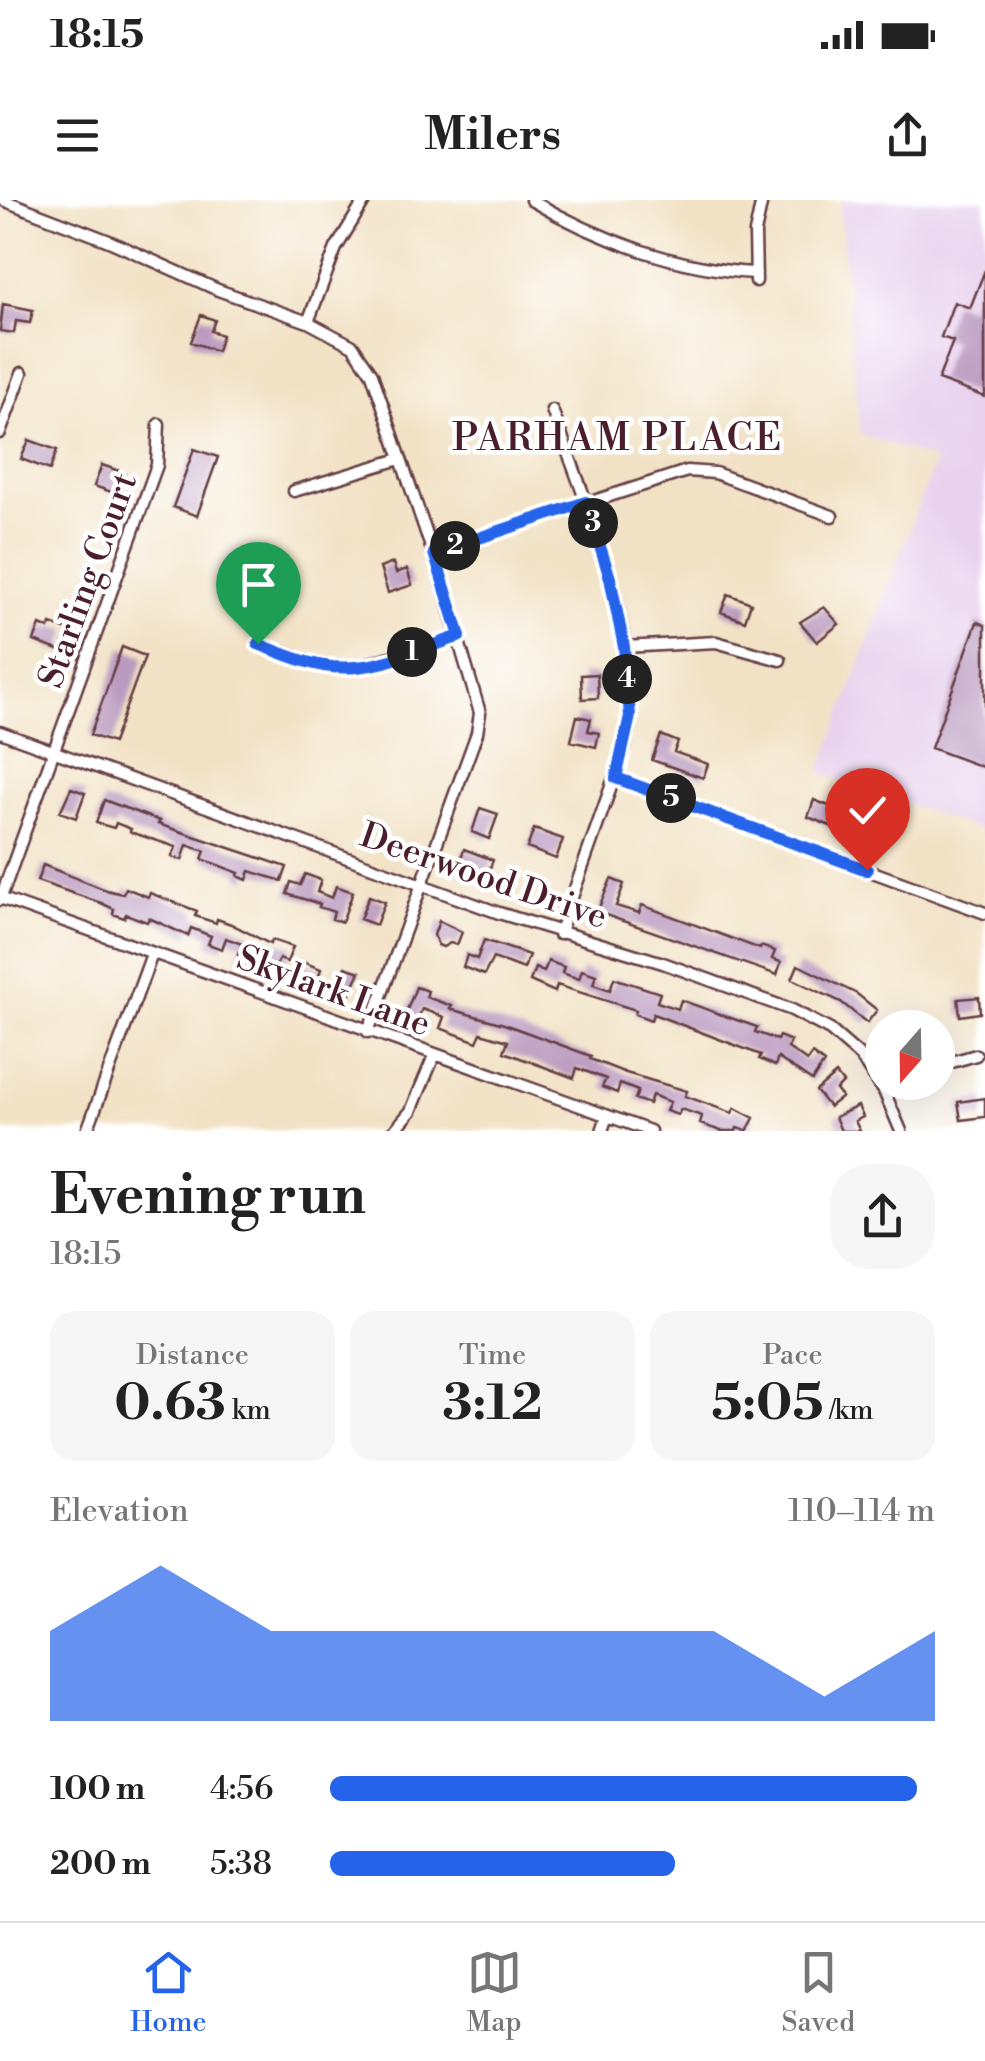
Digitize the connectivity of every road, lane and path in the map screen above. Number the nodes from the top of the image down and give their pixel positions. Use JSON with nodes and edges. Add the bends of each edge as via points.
{"nodes":[{"id":1,"x":3,"y":200,"type":"edge"},
{"id":2,"x":365,"y":200,"type":"edge"},
{"id":3,"x":530,"y":200,"type":"edge"},
{"id":4,"x":762,"y":200,"type":"edge"},
{"id":5,"x":308,"y":322,"type":"junction"},
{"id":6,"x":22,"y":373,"type":"dead end"},
{"id":7,"x":552,"y":410,"type":"dead end"},
{"id":8,"x":160,"y":424,"type":"dead end"},
{"id":9,"x":0,"y":433,"type":"edge"},
{"id":10,"x":400,"y":458,"type":"junction"},
{"id":11,"x":294,"y":491,"type":"dead end"},
{"id":12,"x":586,"y":502,"type":"junction"},
{"id":13,"x":832,"y":516,"type":"dead end"},
{"id":14,"x":434,"y":553,"type":"junction"},
{"id":15,"x":460,"y":636,"type":"junction"},
{"id":16,"x":258,"y":644,"type":"dead end"},
{"id":17,"x":624,"y":647,"type":"junction"},
{"id":18,"x":780,"y":660,"type":"dead end"},
{"id":19,"x":0,"y":732,"type":"edge"},
{"id":20,"x":54,"y":752,"type":"junction"},
{"id":21,"x":616,"y":778,"type":"junction"},
{"id":22,"x":422,"y":885,"type":"junction"},
{"id":23,"x":0,"y":899,"type":"edge"},
{"id":24,"x":985,"y":912,"type":"edge"},
{"id":25,"x":560,"y":934,"type":"junction"},
{"id":26,"x":152,"y":954,"type":"junction"},
{"id":27,"x":368,"y":1032,"type":"junction"},
{"id":28,"x":976,"y":1055,"type":"dead end"},
{"id":29,"x":434,"y":1056,"type":"junction"},
{"id":30,"x":955,"y":1061,"type":"edge"},
{"id":31,"x":865,"y":1063,"type":"edge"},
{"id":32,"x":888,"y":1100,"type":"edge"},
{"id":33,"x":607,"y":1116,"type":"junction"},
{"id":34,"x":87,"y":1131,"type":"edge"},
{"id":35,"x":394,"y":1131,"type":"edge"},
{"id":36,"x":602,"y":1131,"type":"edge"},
{"id":37,"x":650,"y":1131,"type":"edge"},
{"id":38,"x":902,"y":1131,"type":"edge"}],
"edges":[{"from":1,"to":5,"type":"street"},
{"from":2,"to":5,"type":"street","via":[[336,248]]},
{"from":3,"to":4,"type":"street","via":[[672,259],[756,277]]},
{"from":5,"to":10,"type":"street","via":[[353,346],[372,374]]},
{"from":6,"to":9,"type":"street"},
{"from":7,"to":12,"type":"street"},
{"from":8,"to":20,"type":"street","name":"Starling Court","via":[[157,465]]},
{"from":10,"to":11,"type":"street"},
{"from":10,"to":14,"type":"street"},
{"from":12,"to":13,"type":"street","via":[[700,470]]},
{"from":12,"to":14,"type":"street"},
{"from":12,"to":17,"type":"street"},
{"from":14,"to":15,"type":"street"},
{"from":15,"to":16,"type":"street","via":[[356,667],[321,665]]},
{"from":15,"to":22,"type":"street","via":[[479,723]]},
{"from":17,"to":18,"type":"street","via":[[716,642]]},
{"from":17,"to":21,"type":"street","via":[[630,716]]},
{"from":19,"to":20,"type":"street","name":"Deerwood Drive"},
{"from":20,"to":22,"type":"street","name":"Deerwood Drive"},
{"from":20,"to":23,"type":"street","name":"Starling Court"},
{"from":21,"to":24,"type":"street"},
{"from":21,"to":25,"type":"street"},
{"from":22,"to":25,"type":"street","name":"Deerwood Drive"},
{"from":22,"to":27,"type":"street"},
{"from":23,"to":26,"type":"street","name":"Skylark Lane"},
{"from":25,"to":31,"type":"street","name":"Deerwood Drive","via":[[663,962],[813,1020]]},
{"from":26,"to":27,"type":"street","name":"Skylark Lane"},
{"from":26,"to":34,"type":"street"},
{"from":27,"to":29,"type":"street","name":"Skylark Lane"},
{"from":28,"to":30,"type":"street"},
{"from":29,"to":33,"type":"street","name":"Skylark Lane"},
{"from":29,"to":35,"type":"street"},
{"from":32,"to":38,"type":"street","name":"Deerwood Drive"},
{"from":33,"to":36,"type":"street"},
{"from":33,"to":37,"type":"street","name":"Skylark Lane"}]}
